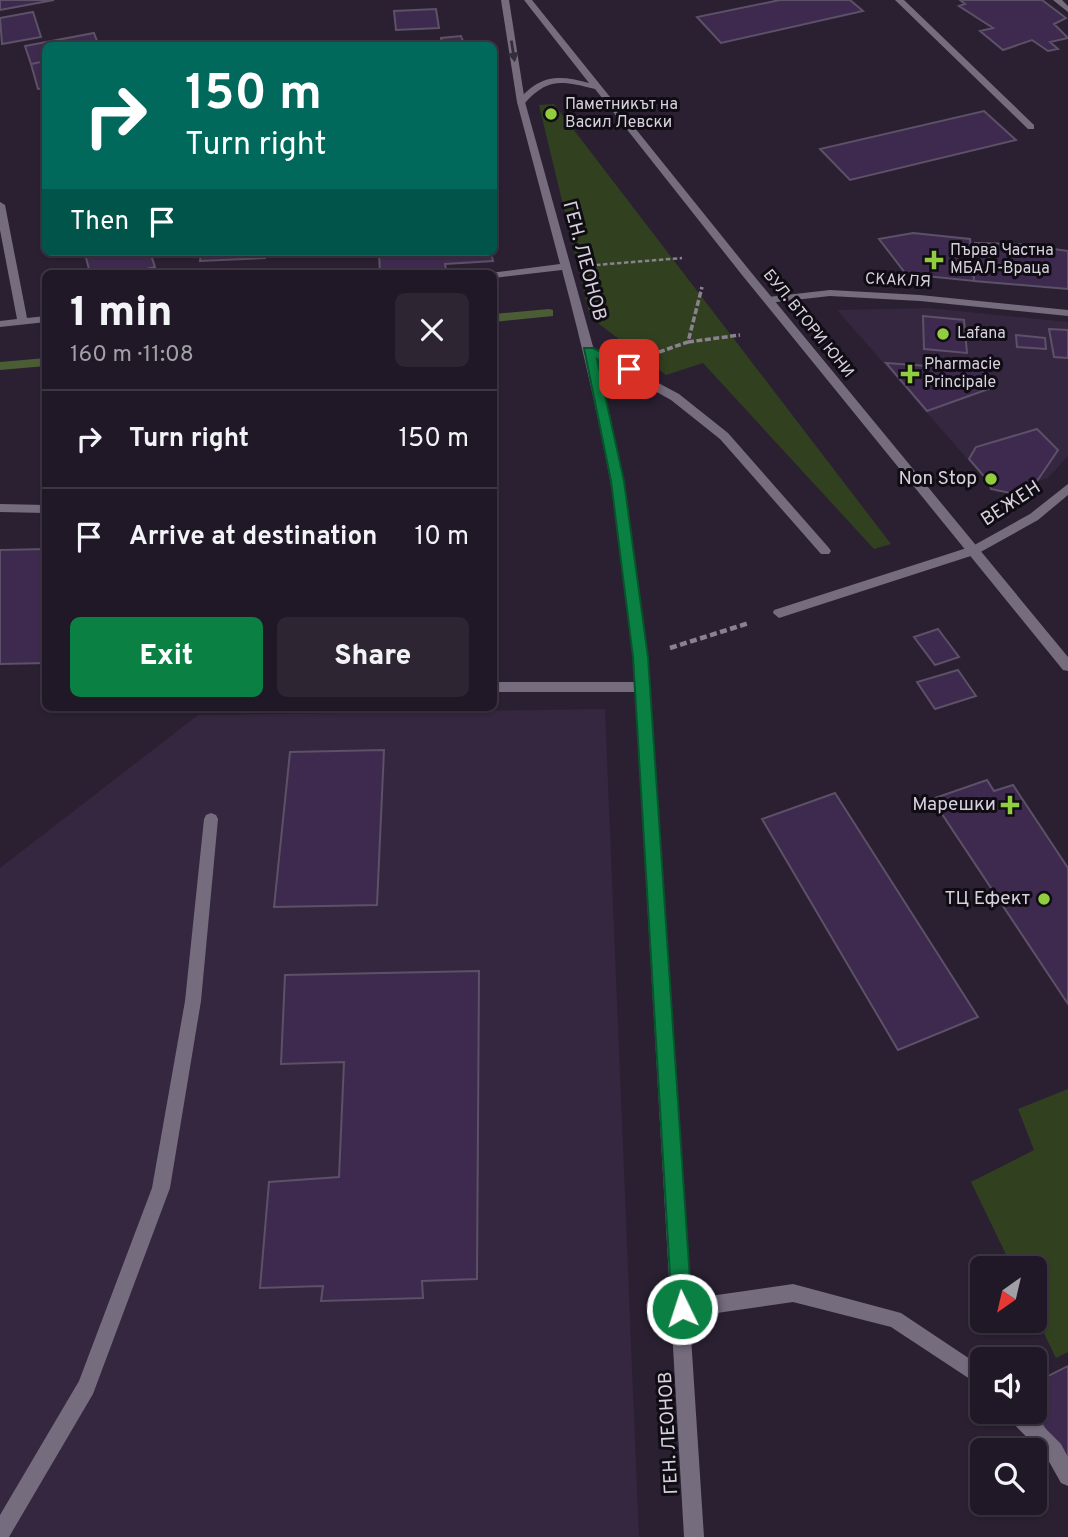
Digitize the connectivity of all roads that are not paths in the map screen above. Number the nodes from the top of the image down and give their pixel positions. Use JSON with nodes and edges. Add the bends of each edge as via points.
{"nodes":[{"id":1,"x":505,"y":0,"type":"edge"},
{"id":2,"x":528,"y":0,"type":"edge"},
{"id":3,"x":899,"y":0,"type":"edge"},
{"id":4,"x":1057,"y":0,"type":"edge"},
{"id":5,"x":1068,"y":10,"type":"edge"},
{"id":6,"x":596,"y":87,"type":"junction"},
{"id":7,"x":521,"y":102,"type":"junction"},
{"id":8,"x":1031,"y":127,"type":"dead end"},
{"id":9,"x":0,"y":205,"type":"edge"},
{"id":10,"x":565,"y":267,"type":"junction"},
{"id":11,"x":497,"y":275,"type":"edge"},
{"id":12,"x":768,"y":300,"type":"junction"},
{"id":13,"x":1068,"y":313,"type":"edge"},
{"id":14,"x":42,"y":319,"type":"edge"},
{"id":15,"x":23,"y":321,"type":"junction"},
{"id":16,"x":0,"y":324,"type":"edge"},
{"id":17,"x":589,"y":351,"type":"junction"},
{"id":18,"x":1068,"y":488,"type":"edge"},
{"id":19,"x":0,"y":508,"type":"edge"},
{"id":20,"x":42,"y":509,"type":"edge"},
{"id":21,"x":825,"y":551,"type":"dead end"},
{"id":22,"x":973,"y":551,"type":"junction"},
{"id":23,"x":779,"y":613,"type":"road end"},
{"id":24,"x":1068,"y":666,"type":"edge"},
{"id":25,"x":497,"y":687,"type":"edge"},
{"id":26,"x":642,"y":687,"type":"junction"},
{"id":27,"x":211,"y":819,"type":"dead end"},
{"id":28,"x":682,"y":1309,"type":"junction"},
{"id":29,"x":970,"y":1370,"type":"edge"},
{"id":30,"x":1028,"y":1424,"type":"edge"},
{"id":31,"x":1068,"y":1476,"type":"edge"},
{"id":32,"x":0,"y":1534,"type":"edge"},
{"id":33,"x":694,"y":1537,"type":"edge"}],
"edges":[{"from":1,"to":7,"type":"street","name":"ГЕН. ЛЕОНОВ","one_way":true},
{"from":2,"to":6,"type":"street","name":"БУЛ. ВТОРИ ЮНИ"},
{"from":3,"to":8,"type":"street"},
{"from":4,"to":5,"type":"street"},
{"from":6,"to":7,"type":"street","via":[[545,80]]},
{"from":6,"to":12,"type":"street","name":"БУЛ. ВТОРИ ЮНИ"},
{"from":7,"to":10,"type":"street","name":"ГЕН. ЛЕОНОВ"},
{"from":9,"to":15,"type":"street"},
{"from":10,"to":11,"type":"street"},
{"from":10,"to":17,"type":"street","name":"ГЕН. ЛЕОНОВ"},
{"from":12,"to":13,"type":"street","name":"СКАКЛЯ","via":[[843,294]]},
{"from":12,"to":22,"type":"street","name":"БУЛ. ВТОРИ ЮНИ"},
{"from":14,"to":15,"type":"street"},
{"from":15,"to":16,"type":"street"},
{"from":17,"to":21,"type":"street","via":[[675,397],[724,436]]},
{"from":17,"to":26,"type":"street","name":"ГЕН. ЛЕОНОВ","via":[[618,481]]},
{"from":18,"to":22,"type":"street","name":"ВЕЖЕН","via":[[1034,517]]},
{"from":19,"to":20,"type":"street"},
{"from":22,"to":23,"type":"street","name":"ВЕЖЕН"},
{"from":22,"to":24,"type":"street","name":"БУЛ. ВТОРИ ЮНИ"},
{"from":25,"to":26,"type":"street"},
{"from":26,"to":28,"type":"street","name":"ГЕН. ЛЕОНОВ"},
{"from":27,"to":32,"type":"street","via":[[193,1001],[161,1188],[86,1387]]},
{"from":28,"to":29,"type":"street","via":[[793,1293],[895,1319]]},
{"from":28,"to":33,"type":"street","name":"ГЕН. ЛЕОНОВ"},
{"from":30,"to":31,"type":"street","via":[[1054,1451]]}]}
